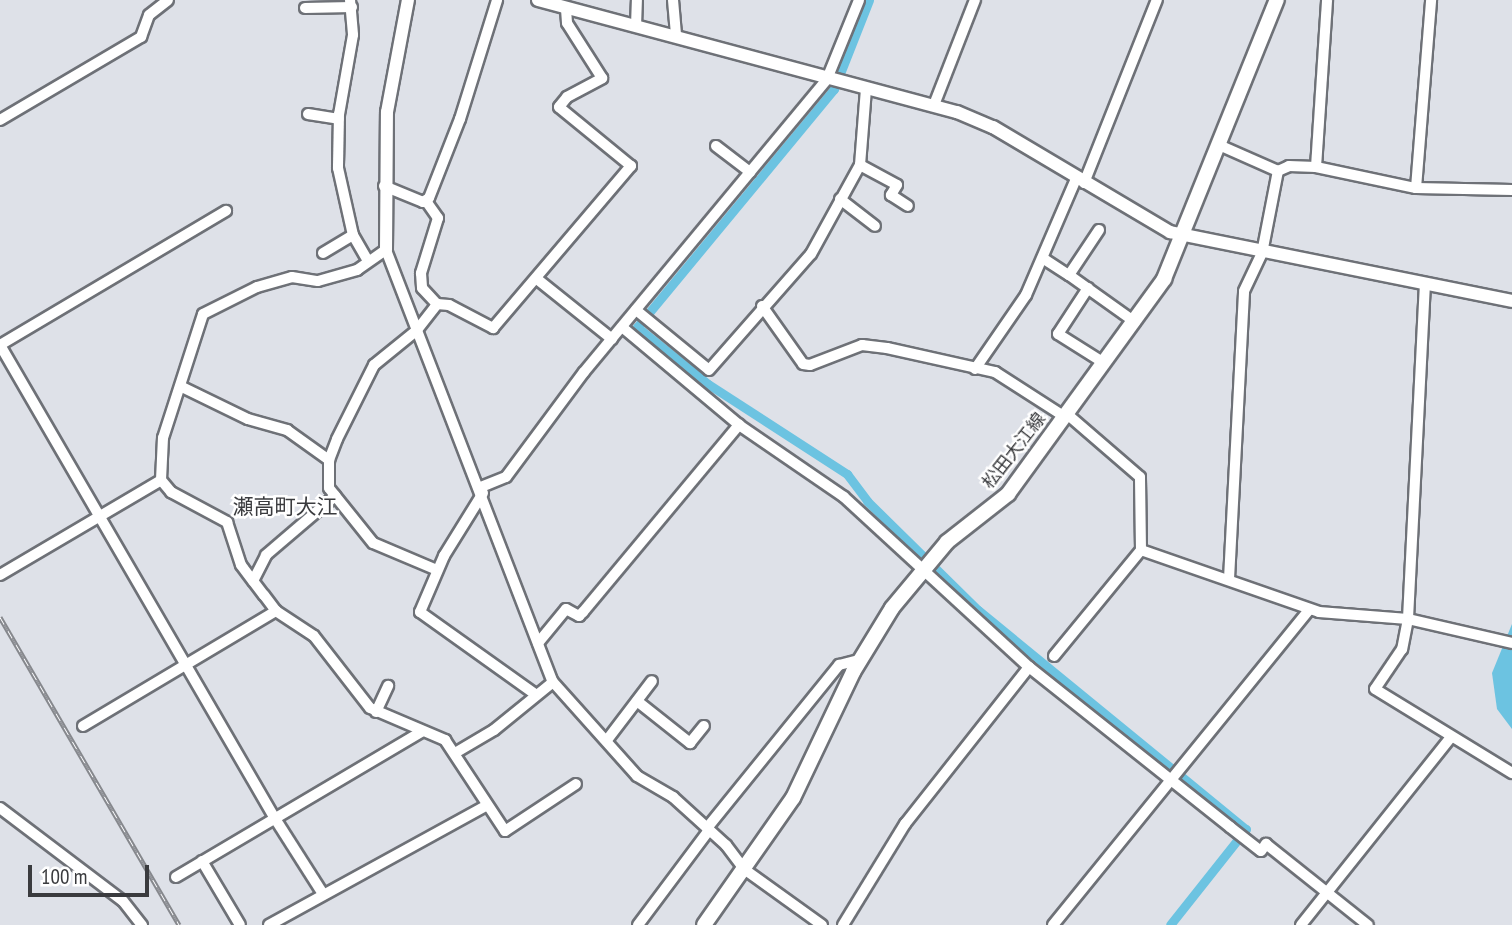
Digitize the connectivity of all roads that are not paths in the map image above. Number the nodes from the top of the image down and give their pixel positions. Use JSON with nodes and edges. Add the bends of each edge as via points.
{"nodes":[{"id":1,"x":168,"y":0,"type":"edge"},
{"id":2,"x":408,"y":0,"type":"edge"},
{"id":3,"x":496,"y":0,"type":"edge"},
{"id":4,"x":538,"y":0,"type":"edge"},
{"id":5,"x":637,"y":0,"type":"edge"},
{"id":6,"x":673,"y":0,"type":"edge"},
{"id":7,"x":859,"y":0,"type":"edge"},
{"id":8,"x":975,"y":0,"type":"edge"},
{"id":9,"x":1157,"y":0,"type":"edge"},
{"id":10,"x":1277,"y":0,"type":"edge"},
{"id":11,"x":1326,"y":0,"type":"edge"},
{"id":12,"x":1431,"y":0,"type":"edge"},
{"id":13,"x":351,"y":4,"type":"edge"},
{"id":14,"x":565,"y":5,"type":"edge"},
{"id":15,"x":305,"y":8,"type":"dead end"},
{"id":16,"x":636,"y":26,"type":"junction"},
{"id":17,"x":676,"y":37,"type":"junction"},
{"id":18,"x":828,"y":79,"type":"junction"},
{"id":19,"x":866,"y":89,"type":"junction"},
{"id":20,"x":934,"y":105,"type":"junction"},
{"id":21,"x":308,"y":114,"type":"dead end"},
{"id":22,"x":339,"y":119,"type":"junction"},
{"id":23,"x":0,"y":120,"type":"edge"},
{"id":24,"x":1219,"y":145,"type":"junction"},
{"id":25,"x":716,"y":146,"type":"dead end"},
{"id":26,"x":860,"y":164,"type":"junction"},
{"id":27,"x":1316,"y":167,"type":"junction"},
{"id":28,"x":1278,"y":171,"type":"junction"},
{"id":29,"x":750,"y":172,"type":"junction"},
{"id":30,"x":1080,"y":181,"type":"junction"},
{"id":31,"x":384,"y":186,"type":"junction"},
{"id":32,"x":1416,"y":188,"type":"junction"},
{"id":33,"x":1512,"y":190,"type":"edge"},
{"id":34,"x":840,"y":199,"type":"junction"},
{"id":35,"x":426,"y":201,"type":"junction"},
{"id":36,"x":908,"y":206,"type":"dead end"},
{"id":37,"x":226,"y":211,"type":"dead end"},
{"id":38,"x":875,"y":226,"type":"dead end"},
{"id":39,"x":1099,"y":230,"type":"dead end"},
{"id":40,"x":353,"y":235,"type":"junction"},
{"id":41,"x":1183,"y":235,"type":"junction"},
{"id":42,"x":386,"y":250,"type":"junction"},
{"id":43,"x":323,"y":253,"type":"dead end"},
{"id":44,"x":1262,"y":253,"type":"junction"},
{"id":45,"x":1044,"y":259,"type":"junction"},
{"id":46,"x":368,"y":261,"type":"junction"},
{"id":47,"x":1069,"y":275,"type":"junction"},
{"id":48,"x":537,"y":279,"type":"junction"},
{"id":49,"x":1426,"y":283,"type":"junction"},
{"id":50,"x":1088,"y":288,"type":"junction"},
{"id":51,"x":1512,"y":301,"type":"edge"},
{"id":52,"x":437,"y":304,"type":"junction"},
{"id":53,"x":762,"y":306,"type":"junction"},
{"id":54,"x":636,"y":310,"type":"junction"},
{"id":55,"x":1135,"y":322,"type":"junction"},
{"id":56,"x":622,"y":327,"type":"junction"},
{"id":57,"x":417,"y":330,"type":"junction"},
{"id":58,"x":612,"y":339,"type":"junction"},
{"id":59,"x":0,"y":345,"type":"edge"},
{"id":60,"x":1104,"y":363,"type":"junction"},
{"id":61,"x":975,"y":369,"type":"junction"},
{"id":62,"x":182,"y":387,"type":"junction"},
{"id":63,"x":1066,"y":415,"type":"junction"},
{"id":64,"x":739,"y":425,"type":"junction"},
{"id":65,"x":329,"y":460,"type":"junction"},
{"id":66,"x":161,"y":480,"type":"junction"},
{"id":67,"x":482,"y":490,"type":"junction"},
{"id":68,"x":335,"y":496,"type":"junction"},
{"id":69,"x":101,"y":517,"type":"junction"},
{"id":70,"x":1141,"y":550,"type":"junction"},
{"id":71,"x":926,"y":566,"type":"junction"},
{"id":72,"x":437,"y":570,"type":"junction"},
{"id":73,"x":0,"y":575,"type":"edge"},
{"id":74,"x":1229,"y":579,"type":"junction"},
{"id":75,"x":253,"y":581,"type":"junction"},
{"id":76,"x":1310,"y":609,"type":"junction"},
{"id":77,"x":276,"y":611,"type":"junction"},
{"id":78,"x":1408,"y":619,"type":"junction"},
{"id":79,"x":538,"y":643,"type":"junction"},
{"id":80,"x":1512,"y":643,"type":"edge"},
{"id":81,"x":1054,"y":656,"type":"dead end"},
{"id":82,"x":859,"y":660,"type":"junction"},
{"id":83,"x":186,"y":664,"type":"junction"},
{"id":84,"x":1029,"y":667,"type":"junction"},
{"id":85,"x":652,"y":681,"type":"dead end"},
{"id":86,"x":553,"y":682,"type":"junction"},
{"id":87,"x":388,"y":685,"type":"dead end"},
{"id":88,"x":536,"y":694,"type":"junction"},
{"id":89,"x":637,"y":701,"type":"junction"},
{"id":90,"x":376,"y":712,"type":"junction"},
{"id":91,"x":83,"y":726,"type":"dead end"},
{"id":92,"x":704,"y":726,"type":"dead end"},
{"id":93,"x":421,"y":732,"type":"junction"},
{"id":94,"x":1451,"y":737,"type":"junction"},
{"id":95,"x":607,"y":740,"type":"junction"},
{"id":96,"x":455,"y":754,"type":"junction"},
{"id":97,"x":1512,"y":774,"type":"edge"},
{"id":98,"x":1171,"y":781,"type":"junction"},
{"id":99,"x":576,"y":784,"type":"dead end"},
{"id":100,"x":487,"y":805,"type":"junction"},
{"id":101,"x":0,"y":808,"type":"edge"},
{"id":102,"x":274,"y":817,"type":"junction"},
{"id":103,"x":708,"y":829,"type":"junction"},
{"id":104,"x":202,"y":861,"type":"junction"},
{"id":105,"x":744,"y":869,"type":"junction"},
{"id":106,"x":176,"y":877,"type":"dead end"},
{"id":107,"x":1327,"y":893,"type":"junction"},
{"id":108,"x":323,"y":894,"type":"junction"},
{"id":109,"x":142,"y":925,"type":"edge"},
{"id":110,"x":240,"y":925,"type":"edge"},
{"id":111,"x":269,"y":925,"type":"edge"},
{"id":112,"x":638,"y":925,"type":"edge"},
{"id":113,"x":704,"y":925,"type":"edge"},
{"id":114,"x":822,"y":925,"type":"edge"},
{"id":115,"x":843,"y":925,"type":"edge"},
{"id":116,"x":1053,"y":925,"type":"edge"},
{"id":117,"x":1301,"y":925,"type":"edge"},
{"id":118,"x":1368,"y":925,"type":"edge"}],
"edges":[{"from":1,"to":23,"type":"street","via":[[149,15],[141,37]]},
{"from":2,"to":31,"type":"street","via":[[387,112]]},
{"from":3,"to":35,"type":"street","via":[[460,118]]},
{"from":4,"to":14,"type":"street"},
{"from":5,"to":16,"type":"street"},
{"from":6,"to":17,"type":"street"},
{"from":7,"to":18,"type":"street"},
{"from":8,"to":20,"type":"street"},
{"from":9,"to":30,"type":"street"},
{"from":10,"to":24,"type":"main road","name":"松田大江線"},
{"from":11,"to":27,"type":"street"},
{"from":12,"to":32,"type":"street"},
{"from":13,"to":15,"type":"street"},
{"from":13,"to":22,"type":"street","via":[[353,35]]},
{"from":14,"to":16,"type":"street"},
{"from":14,"to":48,"type":"street","via":[[567,23],[602,78],[566,97],[559,107],[631,166]]},
{"from":16,"to":17,"type":"street"},
{"from":17,"to":18,"type":"street"},
{"from":18,"to":19,"type":"street"},
{"from":18,"to":29,"type":"street"},
{"from":19,"to":20,"type":"street"},
{"from":19,"to":26,"type":"street"},
{"from":20,"to":30,"type":"street","via":[[993,127]]},
{"from":21,"to":22,"type":"street"},
{"from":22,"to":40,"type":"street","via":[[338,168]]},
{"from":24,"to":28,"type":"street"},
{"from":24,"to":41,"type":"main road","name":"松田大江線"},
{"from":25,"to":29,"type":"street"},
{"from":26,"to":34,"type":"street"},
{"from":26,"to":36,"type":"street","via":[[897,185],[891,195]]},
{"from":27,"to":28,"type":"street","via":[[1289,166]]},
{"from":27,"to":32,"type":"street"},
{"from":28,"to":44,"type":"street"},
{"from":29,"to":54,"type":"street"},
{"from":30,"to":41,"type":"street"},
{"from":30,"to":45,"type":"street"},
{"from":31,"to":35,"type":"street"},
{"from":31,"to":42,"type":"street"},
{"from":32,"to":33,"type":"street"},
{"from":34,"to":38,"type":"street"},
{"from":34,"to":53,"type":"street","via":[[811,254]]},
{"from":35,"to":52,"type":"street","via":[[438,218],[421,282]]},
{"from":37,"to":59,"type":"street"},
{"from":39,"to":47,"type":"street"},
{"from":40,"to":43,"type":"street"},
{"from":40,"to":46,"type":"street"},
{"from":41,"to":44,"type":"street"},
{"from":41,"to":55,"type":"main road","name":"松田大江線","via":[[1164,279]]},
{"from":42,"to":46,"type":"street"},
{"from":42,"to":57,"type":"street"},
{"from":44,"to":49,"type":"street"},
{"from":44,"to":74,"type":"street","via":[[1244,291]]},
{"from":45,"to":47,"type":"street"},
{"from":45,"to":61,"type":"street","via":[[1026,295]]},
{"from":46,"to":62,"type":"street","via":[[358,270],[318,281],[292,277],[257,287],[203,314]]},
{"from":47,"to":50,"type":"street"},
{"from":48,"to":52,"type":"street","via":[[493,328],[449,305]]},
{"from":48,"to":58,"type":"street"},
{"from":49,"to":51,"type":"street"},
{"from":49,"to":78,"type":"street"},
{"from":50,"to":55,"type":"street"},
{"from":50,"to":60,"type":"street","via":[[1058,334]]},
{"from":52,"to":57,"type":"street"},
{"from":53,"to":54,"type":"street","via":[[709,370]]},
{"from":53,"to":61,"type":"street","via":[[803,364],[862,345]]},
{"from":54,"to":56,"type":"street"},
{"from":55,"to":60,"type":"main road","name":"松田大江線"},
{"from":56,"to":58,"type":"street"},
{"from":56,"to":64,"type":"street"},
{"from":57,"to":65,"type":"street","via":[[374,365]]},
{"from":57,"to":67,"type":"street"},
{"from":58,"to":67,"type":"street","via":[[506,477]]},
{"from":59,"to":69,"type":"street"},
{"from":60,"to":63,"type":"main road","name":"松田大江線"},
{"from":61,"to":63,"type":"street","via":[[995,372]]},
{"from":62,"to":65,"type":"street","via":[[248,419],[287,430]]},
{"from":62,"to":66,"type":"street","via":[[163,438]]},
{"from":63,"to":70,"type":"street","via":[[1140,477]]},
{"from":63,"to":71,"type":"main road","name":"松田大江線","via":[[1008,494]]},
{"from":64,"to":71,"type":"street","via":[[831,485]]},
{"from":64,"to":79,"type":"street","via":[[583,612],[579,616],[566,609]]},
{"from":65,"to":68,"type":"street","via":[[329,488]]},
{"from":66,"to":69,"type":"street"},
{"from":66,"to":75,"type":"street","via":[[171,492],[228,523],[241,565]]},
{"from":67,"to":72,"type":"street"},
{"from":67,"to":79,"type":"street"},
{"from":68,"to":72,"type":"street","via":[[373,543]]},
{"from":68,"to":75,"type":"street","via":[[266,555]]},
{"from":69,"to":73,"type":"street"},
{"from":69,"to":83,"type":"street"},
{"from":70,"to":74,"type":"street"},
{"from":70,"to":81,"type":"street"},
{"from":71,"to":82,"type":"main road","name":"松田大江線"},
{"from":71,"to":84,"type":"street"},
{"from":72,"to":88,"type":"street","via":[[420,612]]},
{"from":74,"to":76,"type":"street"},
{"from":75,"to":77,"type":"street"},
{"from":76,"to":78,"type":"street"},
{"from":76,"to":98,"type":"street"},
{"from":77,"to":83,"type":"street"},
{"from":77,"to":90,"type":"street","via":[[314,636],[360,699]]},
{"from":78,"to":80,"type":"street"},
{"from":78,"to":94,"type":"street","via":[[1402,649],[1375,689]]},
{"from":79,"to":86,"type":"street"},
{"from":82,"to":103,"type":"street","via":[[839,666]]},
{"from":82,"to":105,"type":"main road","name":"松田大江線","via":[[793,798]]},
{"from":83,"to":91,"type":"street"},
{"from":83,"to":102,"type":"street"},
{"from":84,"to":98,"type":"street"},
{"from":84,"to":115,"type":"street","via":[[905,824]]},
{"from":85,"to":89,"type":"street"},
{"from":86,"to":88,"type":"street"},
{"from":86,"to":95,"type":"street"},
{"from":87,"to":90,"type":"street"},
{"from":88,"to":96,"type":"street","via":[[494,730]]},
{"from":89,"to":92,"type":"street","via":[[690,743]]},
{"from":89,"to":95,"type":"street"},
{"from":90,"to":93,"type":"street"},
{"from":93,"to":96,"type":"street","via":[[445,740]]},
{"from":93,"to":102,"type":"street"},
{"from":94,"to":97,"type":"street"},
{"from":94,"to":107,"type":"street"},
{"from":95,"to":103,"type":"street","via":[[638,776],[673,797]]},
{"from":96,"to":100,"type":"street"},
{"from":98,"to":107,"type":"street","via":[[1255,847],[1261,850],[1266,844]]},
{"from":98,"to":116,"type":"street"},
{"from":99,"to":100,"type":"street","via":[[505,831]]},
{"from":100,"to":108,"type":"street"},
{"from":101,"to":109,"type":"street","via":[[124,901]]},
{"from":102,"to":104,"type":"street"},
{"from":102,"to":108,"type":"street"},
{"from":103,"to":105,"type":"street"},
{"from":103,"to":112,"type":"street"},
{"from":104,"to":106,"type":"street"},
{"from":104,"to":110,"type":"street"},
{"from":105,"to":113,"type":"main road","name":"松田大江線"},
{"from":105,"to":114,"type":"street"},
{"from":107,"to":117,"type":"street"},
{"from":107,"to":118,"type":"street"},
{"from":108,"to":111,"type":"street"}]}
